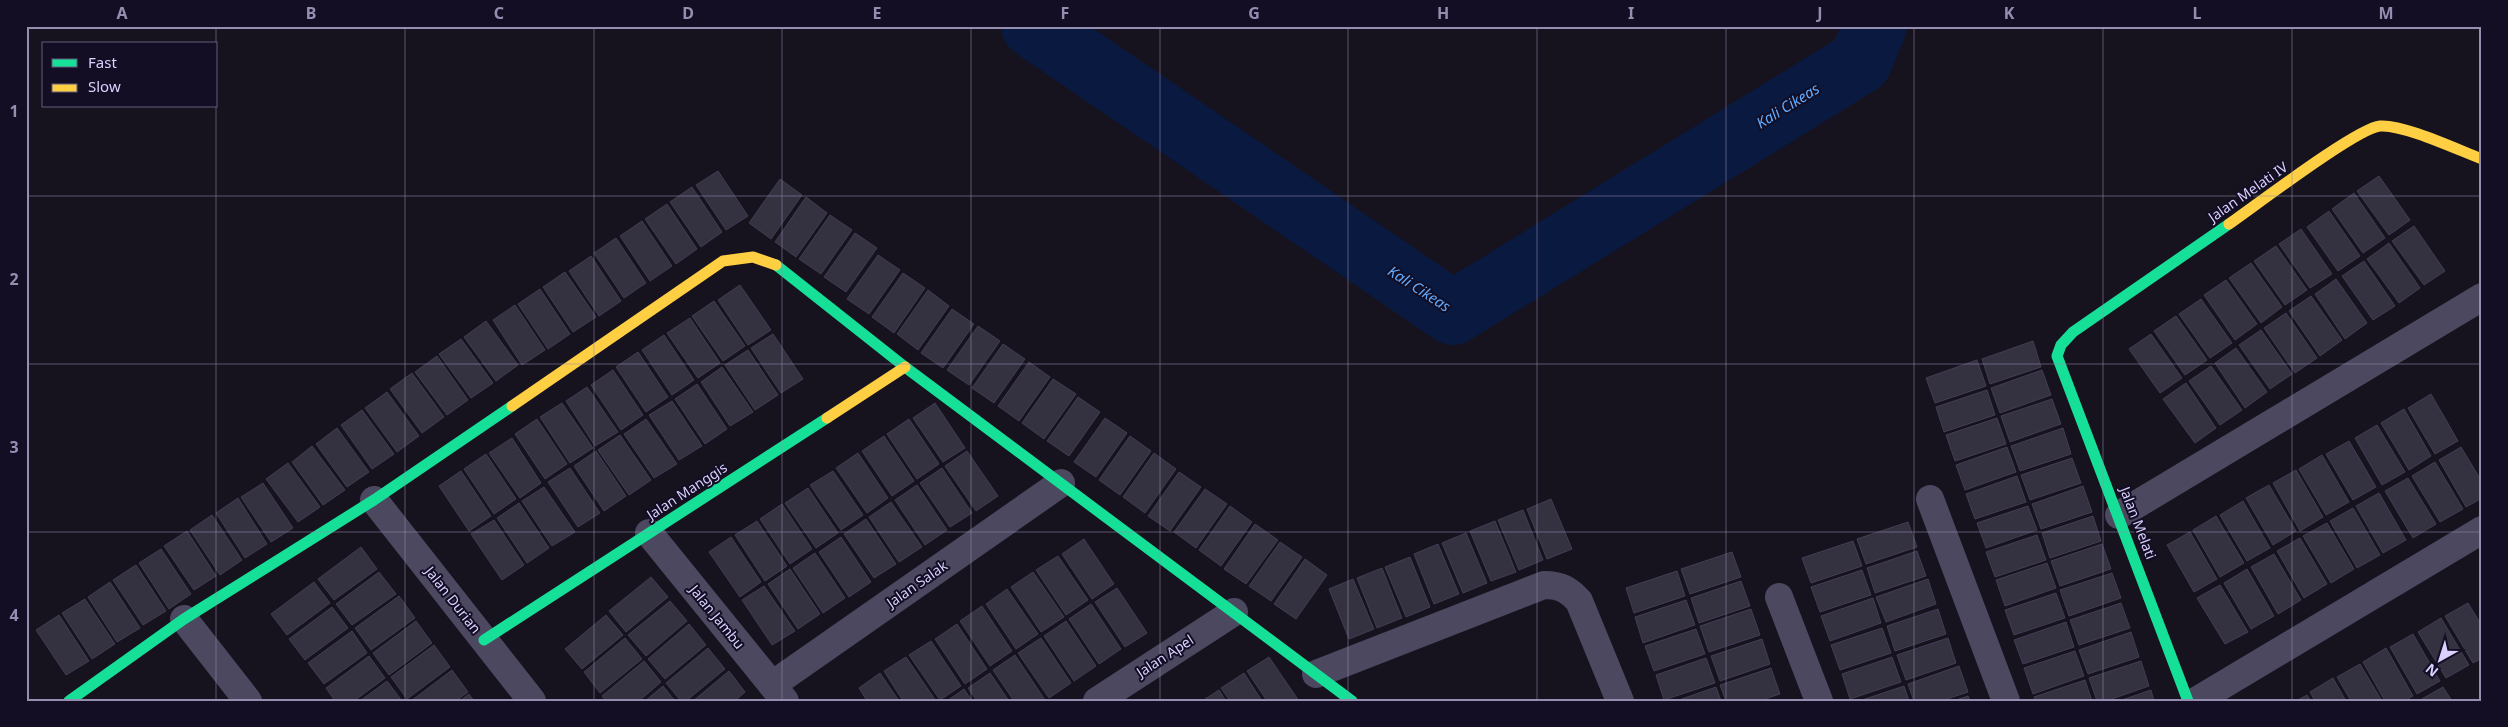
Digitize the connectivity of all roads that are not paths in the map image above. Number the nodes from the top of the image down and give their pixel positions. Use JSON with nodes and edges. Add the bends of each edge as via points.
{"nodes":[{"id":1,"x":2482,"y":159,"type":"edge"},
{"id":2,"x":2482,"y":298,"type":"edge"},
{"id":3,"x":2057,"y":356,"type":"joint"},
{"id":4,"x":905,"y":367,"type":"junction"},
{"id":5,"x":1061,"y":483,"type":"junction"},
{"id":6,"x":1930,"y":499,"type":"dead end"},
{"id":7,"x":374,"y":500,"type":"junction"},
{"id":8,"x":2119,"y":515,"type":"junction"},
{"id":9,"x":2482,"y":530,"type":"edge"},
{"id":10,"x":649,"y":533,"type":"junction"},
{"id":11,"x":1779,"y":597,"type":"dead end"},
{"id":12,"x":1234,"y":612,"type":"junction"},
{"id":13,"x":184,"y":619,"type":"junction"},
{"id":14,"x":484,"y":640,"type":"junction"},
{"id":15,"x":1316,"y":674,"type":"junction"},
{"id":16,"x":779,"y":693,"type":"edge"},
{"id":17,"x":68,"y":701,"type":"edge"},
{"id":18,"x":248,"y":701,"type":"edge"},
{"id":19,"x":532,"y":701,"type":"edge"},
{"id":20,"x":1097,"y":701,"type":"edge"},
{"id":21,"x":1352,"y":701,"type":"edge"},
{"id":22,"x":1620,"y":701,"type":"edge"},
{"id":23,"x":1819,"y":701,"type":"edge"},
{"id":24,"x":2006,"y":701,"type":"edge"},
{"id":25,"x":2188,"y":701,"type":"edge"},
{"id":26,"x":2196,"y":701,"type":"edge"}],
"edges":[{"from":1,"to":3,"type":"street","name":"Jalan Melati IV","via":[[2397,128],[2380,126],[2353,138],[2072,332]]},
{"from":2,"to":8,"type":"street"},
{"from":3,"to":8,"type":"street","name":"Jalan Melati"},
{"from":4,"to":5,"type":"street"},
{"from":4,"to":7,"type":"street","via":[[781,267],[758,256],[742,256],[723,261]]},
{"from":4,"to":10,"type":"street","name":"Jalan Manggis"},
{"from":5,"to":12,"type":"street"},
{"from":5,"to":16,"type":"street","name":"Jalan Salak"},
{"from":6,"to":24,"type":"street"},
{"from":7,"to":13,"type":"street"},
{"from":7,"to":14,"type":"street","name":"Jalan Durian"},
{"from":8,"to":25,"type":"street","name":"Jalan Melati"},
{"from":9,"to":26,"type":"street"},
{"from":10,"to":14,"type":"street","name":"Jalan Manggis"},
{"from":10,"to":16,"type":"street","name":"Jalan Jambu"},
{"from":11,"to":23,"type":"street"},
{"from":12,"to":15,"type":"street"},
{"from":12,"to":20,"type":"street","name":"Jalan Apel"},
{"from":13,"to":17,"type":"street"},
{"from":13,"to":18,"type":"street"},
{"from":14,"to":19,"type":"street","name":"Jalan Durian"},
{"from":15,"to":21,"type":"street"},
{"from":15,"to":22,"type":"street","via":[[1544,585],[1557,585],[1569,590],[1580,601]]}]}
